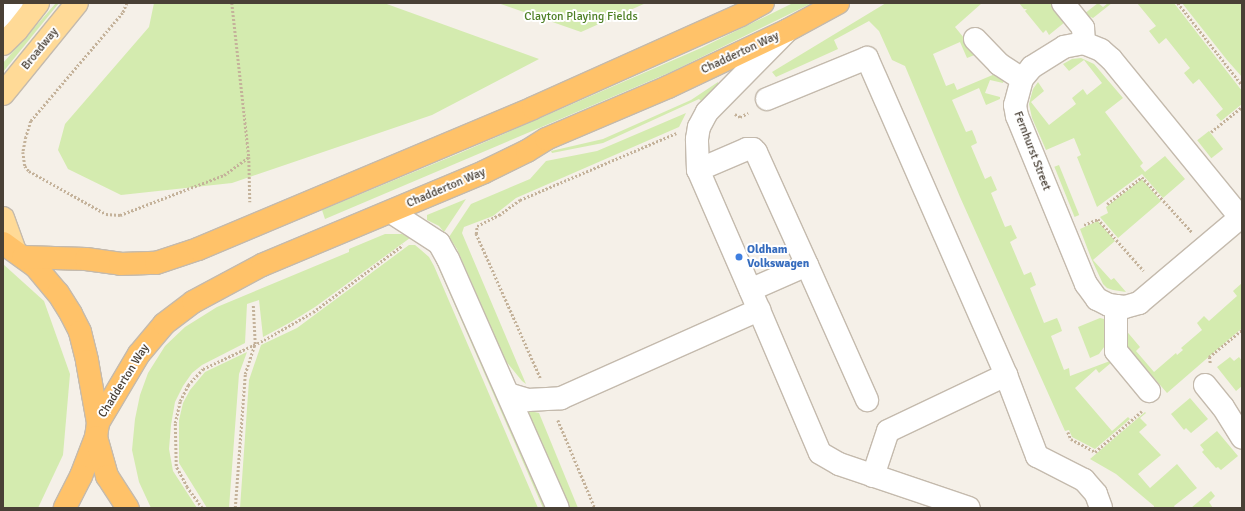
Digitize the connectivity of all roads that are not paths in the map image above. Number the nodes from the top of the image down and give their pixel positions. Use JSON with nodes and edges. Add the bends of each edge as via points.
{"nodes":[{"id":1,"x":12,"y":3,"type":"edge"},
{"id":2,"x":38,"y":3,"type":"edge"},
{"id":3,"x":77,"y":3,"type":"edge"},
{"id":4,"x":762,"y":3,"type":"edge"},
{"id":5,"x":838,"y":3,"type":"edge"},
{"id":6,"x":1063,"y":3,"type":"edge"},
{"id":7,"x":3,"y":18,"type":"edge"},
{"id":8,"x":788,"y":30,"type":"junction"},
{"id":9,"x":975,"y":39,"type":"dead end"},
{"id":10,"x":1084,"y":43,"type":"junction"},
{"id":11,"x":3,"y":44,"type":"edge"},
{"id":12,"x":1022,"y":80,"type":"junction"},
{"id":13,"x":3,"y":94,"type":"edge"},
{"id":14,"x":767,"y":99,"type":"dead end"},
{"id":15,"x":698,"y":170,"type":"junction"},
{"id":16,"x":391,"y":212,"type":"junction"},
{"id":17,"x":1241,"y":216,"type":"edge"},
{"id":18,"x":3,"y":218,"type":"edge"},
{"id":19,"x":14,"y":250,"type":"edge"},
{"id":20,"x":807,"y":265,"type":"junction"},
{"id":21,"x":750,"y":290,"type":"junction"},
{"id":22,"x":1116,"y":306,"type":"junction"},
{"id":23,"x":759,"y":310,"type":"junction"},
{"id":24,"x":1006,"y":374,"type":"junction"},
{"id":25,"x":1205,"y":385,"type":"dead end"},
{"id":26,"x":1149,"y":391,"type":"road end"},
{"id":27,"x":508,"y":394,"type":"junction"},
{"id":28,"x":867,"y":400,"type":"dead end"},
{"id":29,"x":97,"y":430,"type":"junction"},
{"id":30,"x":1242,"y":437,"type":"edge"},
{"id":31,"x":873,"y":476,"type":"junction"},
{"id":32,"x":65,"y":508,"type":"edge"},
{"id":33,"x":128,"y":508,"type":"edge"},
{"id":34,"x":558,"y":508,"type":"edge"},
{"id":35,"x":969,"y":508,"type":"edge"},
{"id":36,"x":1101,"y":508,"type":"edge"}],
"edges":[{"from":1,"to":7,"type":"street"},
{"from":2,"to":11,"type":"main road"},
{"from":3,"to":13,"type":"main road","name":"Broadway"},
{"from":4,"to":19,"type":"highway","via":[[741,15],[533,108],[198,249],[156,263],[127,264]]},
{"from":5,"to":8,"type":"highway","name":"Chadderton Way"},
{"from":6,"to":10,"type":"street","via":[[1083,28]]},
{"from":8,"to":15,"type":"street","via":[[704,116],[696,139]]},
{"from":8,"to":16,"type":"highway","name":"Chadderton Way","via":[[668,87],[546,139],[484,172]]},
{"from":9,"to":12,"type":"street","via":[[999,64]]},
{"from":10,"to":12,"type":"street","name":"Fernhurst Street","via":[[1052,53],[1032,67]]},
{"from":10,"to":17,"type":"street","name":"Fernhurst Street","via":[[1097,47],[1111,59]]},
{"from":12,"to":22,"type":"street","name":"Fernhurst Street","via":[[1015,105],[1017,116],[1078,264],[1092,294],[1104,303]]},
{"from":14,"to":24,"type":"street","via":[[867,58]]},
{"from":15,"to":20,"type":"street","via":[[747,149],[756,152]]},
{"from":15,"to":21,"type":"street"},
{"from":16,"to":27,"type":"street","via":[[439,243]]},
{"from":16,"to":29,"type":"highway","name":"Chadderton Way","via":[[262,265],[183,309],[164,324],[139,354]]},
{"from":17,"to":22,"type":"street","name":"Fernhurst Street","via":[[1146,298],[1133,306]]},
{"from":18,"to":19,"type":"main road"},
{"from":19,"to":29,"type":"highway","via":[[44,276],[58,293],[80,332]]},
{"from":20,"to":21,"type":"street"},
{"from":20,"to":28,"type":"street"},
{"from":21,"to":23,"type":"street"},
{"from":22,"to":26,"type":"street","via":[[1116,352]]},
{"from":23,"to":27,"type":"street","via":[[561,398],[528,400]]},
{"from":23,"to":31,"type":"street","via":[[820,453],[838,464]]},
{"from":24,"to":31,"type":"street","via":[[888,431]]},
{"from":24,"to":36,"type":"street","via":[[1038,456],[1084,480],[1096,494]]},
{"from":25,"to":30,"type":"street"},
{"from":27,"to":34,"type":"street"},
{"from":29,"to":32,"type":"highway","name":"Chadderton Way","via":[[81,476]]},
{"from":29,"to":33,"type":"highway","via":[[107,476]]},
{"from":31,"to":35,"type":"street"}]}
